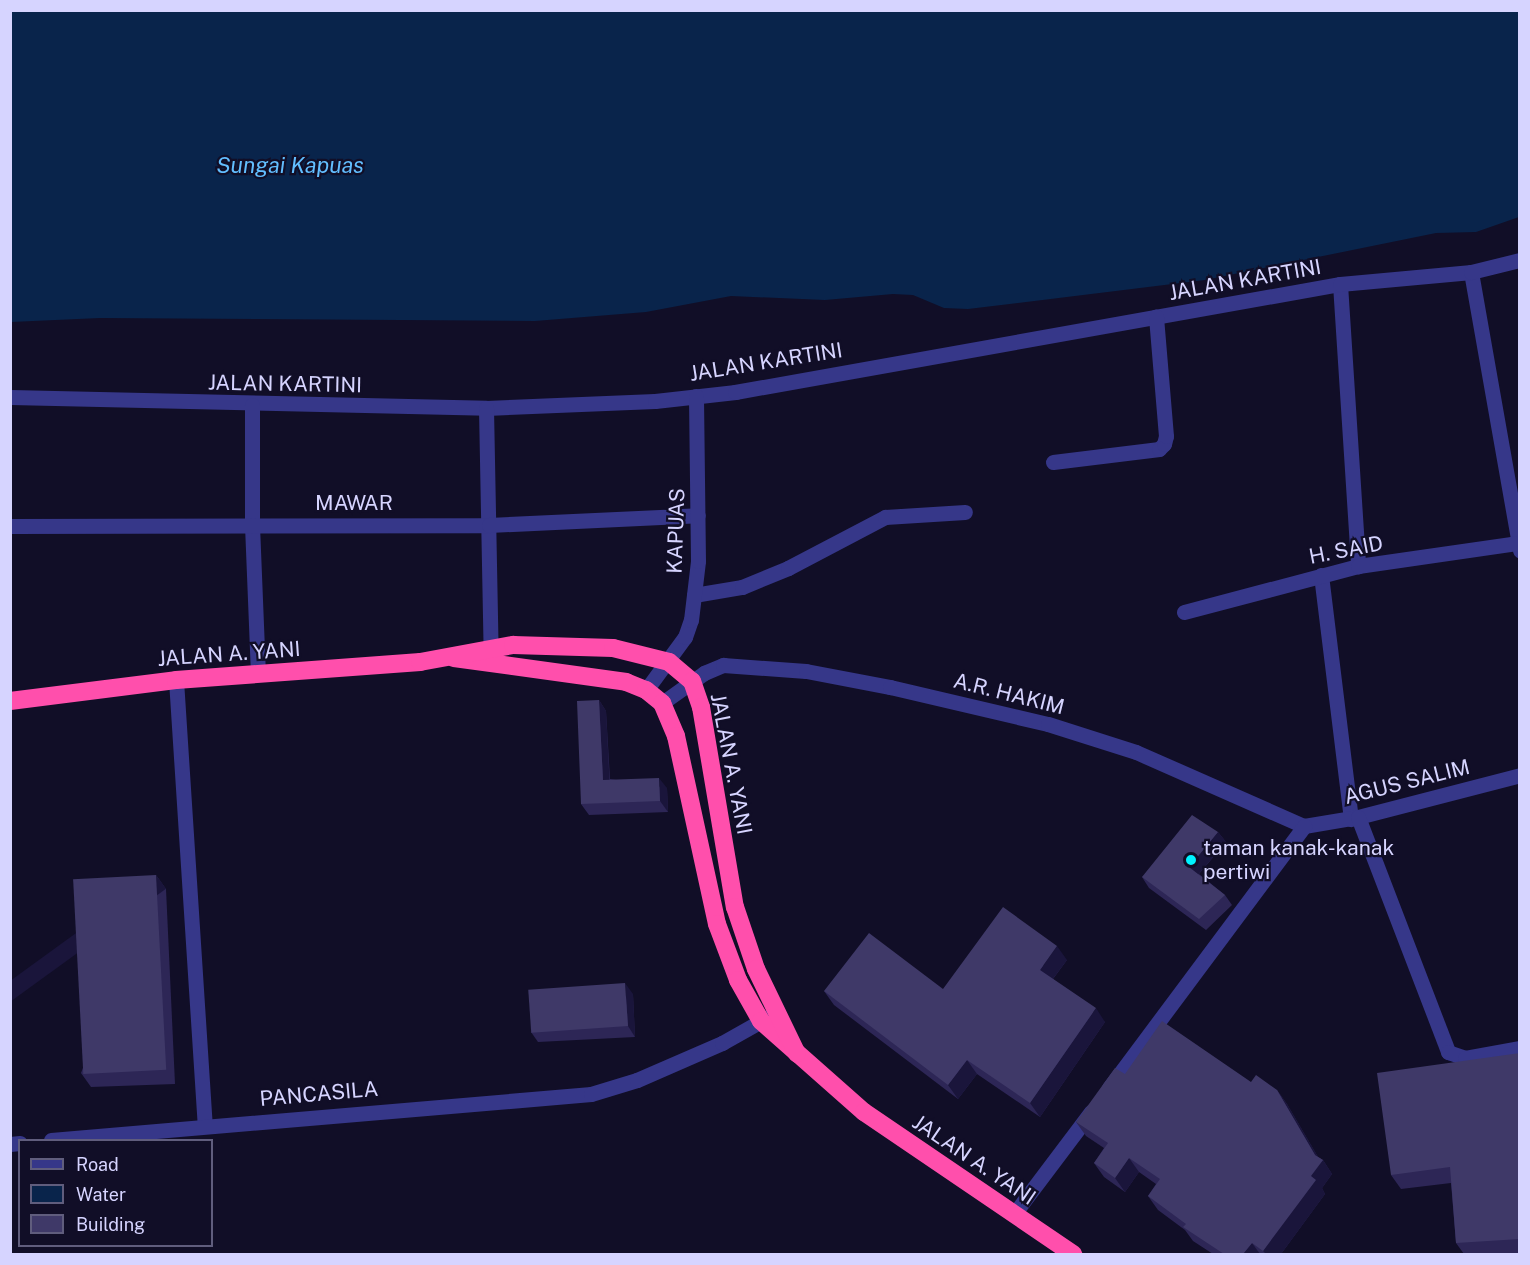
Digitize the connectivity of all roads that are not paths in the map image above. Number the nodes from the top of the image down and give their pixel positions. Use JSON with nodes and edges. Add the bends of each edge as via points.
{"nodes":[{"id":1,"x":1520,"y":260,"type":"edge"},
{"id":2,"x":1471,"y":272,"type":"junction"},
{"id":3,"x":1340,"y":284,"type":"junction"},
{"id":4,"x":1156,"y":316,"type":"junction"},
{"id":5,"x":696,"y":396,"type":"junction"},
{"id":6,"x":10,"y":397,"type":"edge"},
{"id":7,"x":252,"y":405,"type":"junction"},
{"id":8,"x":486,"y":408,"type":"junction"},
{"id":9,"x":1053,"y":462,"type":"dead end"},
{"id":10,"x":965,"y":512,"type":"dead end"},
{"id":11,"x":698,"y":515,"type":"junction"},
{"id":12,"x":252,"y":525,"type":"junction"},
{"id":13,"x":489,"y":525,"type":"junction"},
{"id":14,"x":10,"y":526,"type":"edge"},
{"id":15,"x":1519,"y":547,"type":"edge"},
{"id":16,"x":1358,"y":567,"type":"junction"},
{"id":17,"x":1321,"y":575,"type":"junction"},
{"id":18,"x":694,"y":595,"type":"junction"},
{"id":19,"x":1184,"y":612,"type":"dead end"},
{"id":20,"x":491,"y":646,"type":"junction"},
{"id":21,"x":453,"y":658,"type":"junction"},
{"id":22,"x":669,"y":662,"type":"junction"},
{"id":23,"x":490,"y":666,"type":"junction"},
{"id":24,"x":258,"y":674,"type":"junction"},
{"id":25,"x":176,"y":680,"type":"junction"},
{"id":26,"x":692,"y":681,"type":"junction"},
{"id":27,"x":646,"y":690,"type":"junction"},
{"id":28,"x":10,"y":701,"type":"edge"},
{"id":29,"x":662,"y":703,"type":"junction"},
{"id":30,"x":1520,"y":775,"type":"edge"},
{"id":31,"x":1354,"y":818,"type":"junction"},
{"id":32,"x":1304,"y":826,"type":"junction"},
{"id":33,"x":778,"y":1012,"type":"junction"},
{"id":34,"x":761,"y":1021,"type":"junction"},
{"id":35,"x":1520,"y":1048,"type":"edge"},
{"id":36,"x":797,"y":1054,"type":"junction"},
{"id":37,"x":205,"y":1125,"type":"junction"},
{"id":38,"x":61,"y":1139,"type":"edge"},
{"id":39,"x":1014,"y":1214,"type":"junction"},
{"id":40,"x":1073,"y":1254,"type":"edge"}],
"edges":[{"from":1,"to":2,"type":"street","name":"JALAN KARTINI"},
{"from":2,"to":3,"type":"street","name":"JALAN KARTINI"},
{"from":2,"to":15,"type":"street"},
{"from":3,"to":4,"type":"street","name":"JALAN KARTINI"},
{"from":3,"to":16,"type":"street"},
{"from":4,"to":5,"type":"street","name":"JALAN KARTINI"},
{"from":4,"to":9,"type":"street","via":[[1167,436],[1164,444],[1159,449]]},
{"from":5,"to":8,"type":"street","name":"JALAN KARTINI"},
{"from":5,"to":11,"type":"street","name":"KAPUAS"},
{"from":6,"to":7,"type":"street","name":"JALAN KARTINI"},
{"from":7,"to":8,"type":"street","name":"JALAN KARTINI"},
{"from":7,"to":12,"type":"street"},
{"from":8,"to":13,"type":"street"},
{"from":10,"to":18,"type":"street","via":[[885,517],[742,587]]},
{"from":11,"to":13,"type":"street","name":"MAWAR"},
{"from":11,"to":18,"type":"street","name":"KAPUAS"},
{"from":12,"to":13,"type":"street","name":"MAWAR"},
{"from":12,"to":14,"type":"street","name":"MAWAR"},
{"from":12,"to":24,"type":"street"},
{"from":13,"to":20,"type":"street"},
{"from":15,"to":16,"type":"street","name":"H. SAID"},
{"from":16,"to":17,"type":"street","name":"H. SAID"},
{"from":17,"to":19,"type":"street","name":"H. SAID"},
{"from":17,"to":31,"type":"street"},
{"from":18,"to":22,"type":"street","name":"KAPUAS","via":[[685,637]]},
{"from":20,"to":21,"type":"highway","name":"JALAN A. YANI"},
{"from":20,"to":22,"type":"highway","name":"JALAN A. YANI","via":[[602,647]]},
{"from":20,"to":23,"type":"street"},
{"from":21,"to":23,"type":"highway","name":"JALAN A. YANI"},
{"from":21,"to":24,"type":"highway","name":"JALAN A. YANI"},
{"from":22,"to":26,"type":"highway","name":"JALAN A. YANI"},
{"from":22,"to":27,"type":"street","name":"KAPUAS"},
{"from":23,"to":27,"type":"highway","name":"JALAN A. YANI","via":[[575,674],[626,682]]},
{"from":24,"to":25,"type":"highway","name":"JALAN A. YANI"},
{"from":25,"to":28,"type":"highway","name":"JALAN A. YANI"},
{"from":25,"to":37,"type":"street"},
{"from":26,"to":29,"type":"street","name":"A.R. HAKIM"},
{"from":26,"to":32,"type":"street","name":"A.R. HAKIM","via":[[723,665],[788,669],[890,687],[1048,723],[1136,752]]},
{"from":26,"to":33,"type":"highway","name":"JALAN A. YANI","via":[[701,707],[735,907],[756,969]]},
{"from":27,"to":29,"type":"highway","name":"JALAN A. YANI"},
{"from":29,"to":34,"type":"highway","name":"JALAN A. YANI","via":[[676,736],[717,924],[738,980]]},
{"from":30,"to":31,"type":"street","name":"AGUS SALIM"},
{"from":31,"to":32,"type":"street","name":"AGUS SALIM"},
{"from":31,"to":35,"type":"street","via":[[1448,1052],[1465,1059]]},
{"from":32,"to":39,"type":"street"},
{"from":33,"to":34,"type":"street","name":"PANCASILA"},
{"from":33,"to":36,"type":"highway","name":"JALAN A. YANI"},
{"from":34,"to":36,"type":"highway","name":"JALAN A. YANI"},
{"from":34,"to":37,"type":"street","name":"PANCASILA","via":[[637,1080],[591,1094]]},
{"from":36,"to":39,"type":"highway","name":"JALAN A. YANI","via":[[849,1101]]},
{"from":37,"to":38,"type":"street","name":"PANCASILA"},
{"from":39,"to":40,"type":"highway","name":"JALAN A. YANI"}]}
